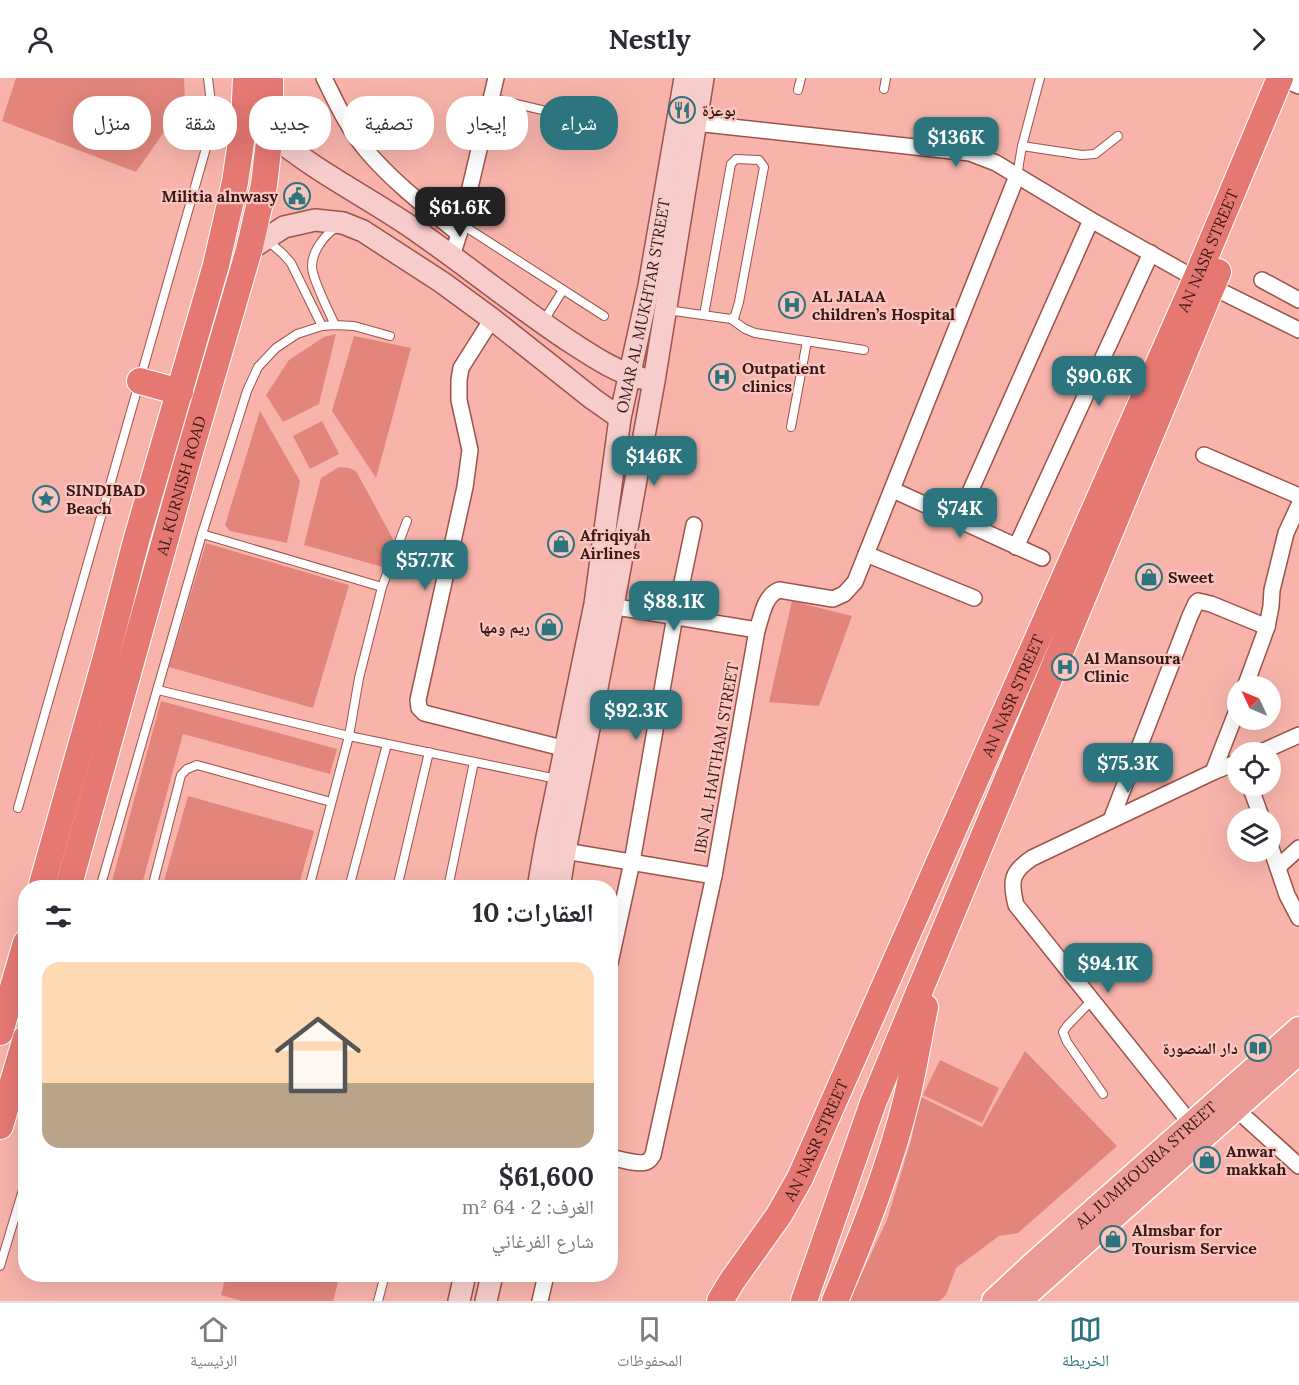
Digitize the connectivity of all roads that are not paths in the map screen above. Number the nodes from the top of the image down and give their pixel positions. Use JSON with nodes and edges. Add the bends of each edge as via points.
{"nodes":[{"id":1,"x":208,"y":78,"type":"edge"},
{"id":2,"x":246,"y":78,"type":"edge"},
{"id":3,"x":270,"y":78,"type":"edge"},
{"id":4,"x":324,"y":78,"type":"edge"},
{"id":5,"x":496,"y":78,"type":"edge"},
{"id":6,"x":685,"y":78,"type":"edge"},
{"id":7,"x":703,"y":78,"type":"edge"},
{"id":8,"x":801,"y":78,"type":"edge"},
{"id":9,"x":886,"y":78,"type":"edge"},
{"id":10,"x":1040,"y":78,"type":"edge"},
{"id":11,"x":1290,"y":81,"type":"edge"},
{"id":12,"x":884,"y":89,"type":"dead end"},
{"id":13,"x":798,"y":90,"type":"dead end"},
{"id":14,"x":270,"y":96,"type":"edge"},
{"id":15,"x":492,"y":96,"type":"edge"},
{"id":16,"x":695,"y":123,"type":"junction"},
{"id":17,"x":1118,"y":136,"type":"dead end"},
{"id":18,"x":1022,"y":146,"type":"junction"},
{"id":19,"x":268,"y":150,"type":"edge"},
{"id":20,"x":290,"y":150,"type":"edge"},
{"id":21,"x":479,"y":150,"type":"edge"},
{"id":22,"x":1017,"y":176,"type":"junction"},
{"id":23,"x":1091,"y":220,"type":"junction"},
{"id":24,"x":343,"y":223,"type":"junction"},
{"id":25,"x":460,"y":229,"type":"junction"},
{"id":26,"x":668,"y":230,"type":"junction"},
{"id":27,"x":257,"y":245,"type":"junction"},
{"id":28,"x":1151,"y":253,"type":"junction"},
{"id":29,"x":452,"y":256,"type":"junction"},
{"id":30,"x":1262,"y":280,"type":"dead end"},
{"id":31,"x":1204,"y":283,"type":"junction"},
{"id":32,"x":563,"y":290,"type":"junction"},
{"id":33,"x":1299,"y":300,"type":"edge"},
{"id":34,"x":665,"y":310,"type":"junction"},
{"id":35,"x":704,"y":315,"type":"junction"},
{"id":36,"x":604,"y":316,"type":"dead end"},
{"id":37,"x":492,"y":319,"type":"junction"},
{"id":38,"x":731,"y":319,"type":"junction"},
{"id":39,"x":542,"y":323,"type":"junction"},
{"id":40,"x":335,"y":325,"type":"junction"},
{"id":41,"x":322,"y":326,"type":"junction"},
{"id":42,"x":1299,"y":330,"type":"edge"},
{"id":43,"x":390,"y":336,"type":"dead end"},
{"id":44,"x":807,"y":341,"type":"junction"},
{"id":45,"x":864,"y":350,"type":"dead end"},
{"id":46,"x":630,"y":376,"type":"junction"},
{"id":47,"x":140,"y":381,"type":"junction"},
{"id":48,"x":654,"y":381,"type":"junction"},
{"id":49,"x":180,"y":392,"type":"junction"},
{"id":50,"x":620,"y":418,"type":"junction"},
{"id":51,"x":791,"y":427,"type":"dead end"},
{"id":52,"x":1204,"y":455,"type":"dead end"},
{"id":53,"x":893,"y":490,"type":"junction"},
{"id":54,"x":1299,"y":496,"type":"edge"},
{"id":55,"x":1299,"y":505,"type":"edge"},
{"id":56,"x":958,"y":519,"type":"junction"},
{"id":57,"x":407,"y":521,"type":"dead end"},
{"id":58,"x":694,"y":525,"type":"dead end"},
{"id":59,"x":202,"y":534,"type":"junction"},
{"id":60,"x":1016,"y":547,"type":"junction"},
{"id":61,"x":866,"y":554,"type":"junction"},
{"id":62,"x":1042,"y":558,"type":"dead end"},
{"id":63,"x":382,"y":587,"type":"junction"},
{"id":64,"x":974,"y":598,"type":"dead end"},
{"id":65,"x":604,"y":605,"type":"junction"},
{"id":66,"x":675,"y":616,"type":"junction"},
{"id":67,"x":1267,"y":627,"type":"junction"},
{"id":68,"x":757,"y":630,"type":"junction"},
{"id":69,"x":1249,"y":676,"type":"edge"},
{"id":70,"x":158,"y":690,"type":"junction"},
{"id":71,"x":1229,"y":730,"type":"edge"},
{"id":72,"x":1299,"y":735,"type":"edge"},
{"id":73,"x":349,"y":736,"type":"junction"},
{"id":74,"x":1281,"y":743,"type":"edge"},
{"id":75,"x":387,"y":744,"type":"junction"},
{"id":76,"x":566,"y":749,"type":"junction"},
{"id":77,"x":429,"y":752,"type":"junction"},
{"id":78,"x":474,"y":762,"type":"junction"},
{"id":79,"x":1227,"y":766,"type":"edge"},
{"id":80,"x":1213,"y":772,"type":"junction"},
{"id":81,"x":559,"y":779,"type":"junction"},
{"id":82,"x":331,"y":802,"type":"junction"},
{"id":83,"x":18,"y":808,"type":"dead end"},
{"id":84,"x":1111,"y":820,"type":"junction"},
{"id":85,"x":1299,"y":848,"type":"edge"},
{"id":86,"x":565,"y":850,"type":"junction"},
{"id":87,"x":632,"y":862,"type":"junction"},
{"id":88,"x":1276,"y":862,"type":"edge"},
{"id":89,"x":1278,"y":867,"type":"junction"},
{"id":90,"x":714,"y":876,"type":"junction"},
{"id":91,"x":43,"y":880,"type":"edge"},
{"id":92,"x":70,"y":880,"type":"edge"},
{"id":93,"x":102,"y":880,"type":"edge"},
{"id":94,"x":154,"y":880,"type":"edge"},
{"id":95,"x":311,"y":880,"type":"edge"},
{"id":96,"x":351,"y":880,"type":"edge"},
{"id":97,"x":399,"y":880,"type":"edge"},
{"id":98,"x":450,"y":880,"type":"edge"},
{"id":99,"x":540,"y":880,"type":"edge"},
{"id":100,"x":560,"y":880,"type":"edge"},
{"id":101,"x":1299,"y":918,"type":"edge"},
{"id":102,"x":618,"y":926,"type":"edge"},
{"id":103,"x":934,"y":956,"type":"junction"},
{"id":104,"x":18,"y":970,"type":"edge"},
{"id":105,"x":1092,"y":1000,"type":"junction"},
{"id":106,"x":1299,"y":1029,"type":"edge"},
{"id":107,"x":0,"y":1032,"type":"edge"},
{"id":108,"x":1299,"y":1052,"type":"edge"},
{"id":109,"x":18,"y":1065,"type":"edge"},
{"id":110,"x":1103,"y":1094,"type":"dead end"},
{"id":111,"x":1236,"y":1109,"type":"junction"},
{"id":112,"x":1191,"y":1124,"type":"junction"},
{"id":113,"x":0,"y":1126,"type":"edge"},
{"id":114,"x":618,"y":1159,"type":"edge"},
{"id":115,"x":1299,"y":1166,"type":"edge"},
{"id":116,"x":18,"y":1206,"type":"edge"},
{"id":117,"x":0,"y":1266,"type":"edge"},
{"id":118,"x":383,"y":1282,"type":"edge"},
{"id":119,"x":463,"y":1282,"type":"edge"},
{"id":120,"x":490,"y":1282,"type":"edge"},
{"id":121,"x":544,"y":1282,"type":"edge"},
{"id":122,"x":378,"y":1301,"type":"edge"},
{"id":123,"x":459,"y":1301,"type":"edge"},
{"id":124,"x":486,"y":1301,"type":"edge"},
{"id":125,"x":540,"y":1301,"type":"edge"},
{"id":126,"x":720,"y":1301,"type":"edge"},
{"id":127,"x":804,"y":1301,"type":"edge"},
{"id":128,"x":835,"y":1301,"type":"edge"},
{"id":129,"x":994,"y":1301,"type":"edge"},
{"id":130,"x":1019,"y":1301,"type":"edge"}],
"edges":[{"from":1,"to":47,"type":"lane","via":[[212,111],[208,141]]},
{"from":2,"to":49,"type":"highway","name":"AL KURNISH ROAD","via":[[235,182]]},
{"from":3,"to":14,"type":"highway","name":"AL KURNISH ROAD"},
{"from":4,"to":25,"type":"street","via":[[365,150],[410,194]]},
{"from":5,"to":15,"type":"street"},
{"from":6,"to":26,"type":"main road","name":"OMAR AL MUKHTAR STREET"},
{"from":7,"to":16,"type":"main road","name":"OMAR AL MUKHTAR STREET"},
{"from":8,"to":13,"type":"lane"},
{"from":9,"to":12,"type":"lane"},
{"from":10,"to":18,"type":"lane"},
{"from":11,"to":31,"type":"highway","name":"AN NASR STREET"},
{"from":16,"to":22,"type":"street","via":[[970,153]]},
{"from":16,"to":26,"type":"main road","name":"OMAR AL MUKHTAR STREET"},
{"from":17,"to":18,"type":"lane","via":[[1095,154]]},
{"from":18,"to":22,"type":"lane"},
{"from":19,"to":27,"type":"highway","name":"AL KURNISH ROAD"},
{"from":20,"to":29,"type":"main road"},
{"from":21,"to":25,"type":"street"},
{"from":22,"to":23,"type":"street"},
{"from":22,"to":53,"type":"street","name":"IBN AL HAITHAM STREET"},
{"from":23,"to":28,"type":"street"},
{"from":23,"to":56,"type":"street"},
{"from":24,"to":27,"type":"main road","via":[[315,220],[284,227]]},
{"from":24,"to":37,"type":"main road","via":[[363,231]]},
{"from":24,"to":40,"type":"lane","via":[[317,249],[312,272]]},
{"from":25,"to":29,"type":"street"},
{"from":25,"to":32,"type":"lane"},
{"from":26,"to":34,"type":"main road","name":"OMAR AL MUKHTAR STREET"},
{"from":26,"to":46,"type":"main road","name":"OMAR AL MUKHTAR STREET","via":[[649,286]]},
{"from":27,"to":41,"type":"lane","via":[[283,254],[291,263]]},
{"from":27,"to":92,"type":"highway","name":"AL KURNISH ROAD","via":[[182,481]]},
{"from":28,"to":31,"type":"street"},
{"from":28,"to":60,"type":"street"},
{"from":29,"to":39,"type":"main road"},
{"from":30,"to":33,"type":"street"},
{"from":31,"to":42,"type":"street"},
{"from":31,"to":103,"type":"highway","name":"AN NASR STREET"},
{"from":31,"to":126,"type":"highway","name":"AN NASR STREET","via":[[800,1178]]},
{"from":32,"to":36,"type":"lane"},
{"from":32,"to":39,"type":"lane"},
{"from":34,"to":35,"type":"lane"},
{"from":34,"to":48,"type":"main road","name":"OMAR AL MUKHTAR STREET"},
{"from":35,"to":38,"type":"lane"},
{"from":35,"to":38,"type":"lane","via":[[731,164],[736,159],[759,160],[764,167],[739,302]]},
{"from":37,"to":50,"type":"main road"},
{"from":37,"to":76,"type":"street","via":[[461,368],[459,400],[470,450],[419,708],[424,713]]},
{"from":38,"to":44,"type":"lane","via":[[755,333]]},
{"from":39,"to":46,"type":"main road"},
{"from":40,"to":41,"type":"lane"},
{"from":40,"to":43,"type":"lane"},
{"from":41,"to":59,"type":"lane","via":[[297,334],[258,367]]},
{"from":44,"to":45,"type":"lane"},
{"from":44,"to":51,"type":"lane"},
{"from":46,"to":48,"type":"main road"},
{"from":46,"to":50,"type":"main road","name":"OMAR AL MUKHTAR STREET"},
{"from":47,"to":49,"type":"highway"},
{"from":47,"to":83,"type":"lane"},
{"from":48,"to":65,"type":"main road","name":"OMAR AL MUKHTAR STREET"},
{"from":49,"to":91,"type":"highway","name":"AL KURNISH ROAD"},
{"from":50,"to":65,"type":"main road","name":"OMAR AL MUKHTAR STREET"},
{"from":52,"to":54,"type":"street"},
{"from":53,"to":56,"type":"street"},
{"from":53,"to":61,"type":"street","name":"IBN AL HAITHAM STREET"},
{"from":55,"to":67,"type":"street","via":[[1278,562]]},
{"from":56,"to":60,"type":"street"},
{"from":57,"to":63,"type":"lane"},
{"from":58,"to":66,"type":"street"},
{"from":59,"to":63,"type":"lane"},
{"from":59,"to":70,"type":"lane"},
{"from":60,"to":62,"type":"street"},
{"from":61,"to":64,"type":"street"},
{"from":61,"to":68,"type":"street","name":"IBN AL HAITHAM STREET","via":[[855,582],[844,594],[833,598],[786,590],[773,592]]},
{"from":63,"to":73,"type":"lane"},
{"from":65,"to":66,"type":"street"},
{"from":65,"to":76,"type":"main road","name":"OMAR AL MUKHTAR STREET"},
{"from":65,"to":86,"type":"main road","name":"OMAR AL MUKHTAR STREET"},
{"from":66,"to":68,"type":"street"},
{"from":66,"to":87,"type":"street"},
{"from":67,"to":69,"type":"street"},
{"from":67,"to":84,"type":"street","via":[[1211,604],[1196,603]]},
{"from":68,"to":90,"type":"street","name":"IBN AL HAITHAM STREET"},
{"from":70,"to":73,"type":"lane"},
{"from":70,"to":93,"type":"lane"},
{"from":71,"to":80,"type":"street"},
{"from":72,"to":74,"type":"street"},
{"from":73,"to":75,"type":"lane"},
{"from":73,"to":82,"type":"lane"},
{"from":75,"to":77,"type":"lane"},
{"from":75,"to":96,"type":"lane"},
{"from":76,"to":81,"type":"main road","name":"OMAR AL MUKHTAR STREET"},
{"from":77,"to":78,"type":"lane"},
{"from":77,"to":97,"type":"lane"},
{"from":78,"to":81,"type":"lane"},
{"from":78,"to":98,"type":"lane"},
{"from":79,"to":80,"type":"street"},
{"from":80,"to":84,"type":"street"},
{"from":81,"to":99,"type":"main road","name":"OMAR AL MUKHTAR STREET"},
{"from":82,"to":94,"type":"lane","via":[[197,765],[187,769],[181,775]]},
{"from":82,"to":95,"type":"lane"},
{"from":84,"to":105,"type":"street","via":[[1020,866],[1012,890],[1016,905]]},
{"from":85,"to":89,"type":"street"},
{"from":86,"to":87,"type":"street"},
{"from":86,"to":100,"type":"main road","name":"OMAR AL MUKHTAR STREET"},
{"from":87,"to":90,"type":"street"},
{"from":87,"to":102,"type":"street"},
{"from":88,"to":89,"type":"street"},
{"from":89,"to":101,"type":"street"},
{"from":90,"to":114,"type":"street","name":"IBN AL HAITHAM STREET","via":[[653,1155],[645,1163]]},
{"from":103,"to":127,"type":"highway","name":"AN NASR STREET","via":[[873,1103]]},
{"from":103,"to":128,"type":"highway","via":[[907,1097],[885,1172]]},
{"from":104,"to":107,"type":"highway"},
{"from":105,"to":110,"type":"lane","via":[[1064,1032]]},
{"from":105,"to":112,"type":"street"},
{"from":106,"to":112,"type":"main road","name":"AL JUMHOURIA STREET"},
{"from":108,"to":111,"type":"main road","name":"AL JUMHOURIA STREET"},
{"from":109,"to":113,"type":"highway"},
{"from":111,"to":115,"type":"street"},
{"from":111,"to":130,"type":"main road","name":"AL JUMHOURIA STREET"},
{"from":112,"to":129,"type":"main road","name":"AL JUMHOURIA STREET"},
{"from":116,"to":117,"type":"lane"},
{"from":118,"to":122,"type":"lane"},
{"from":119,"to":123,"type":"main road"},
{"from":120,"to":124,"type":"main road"},
{"from":121,"to":125,"type":"street"}]}
